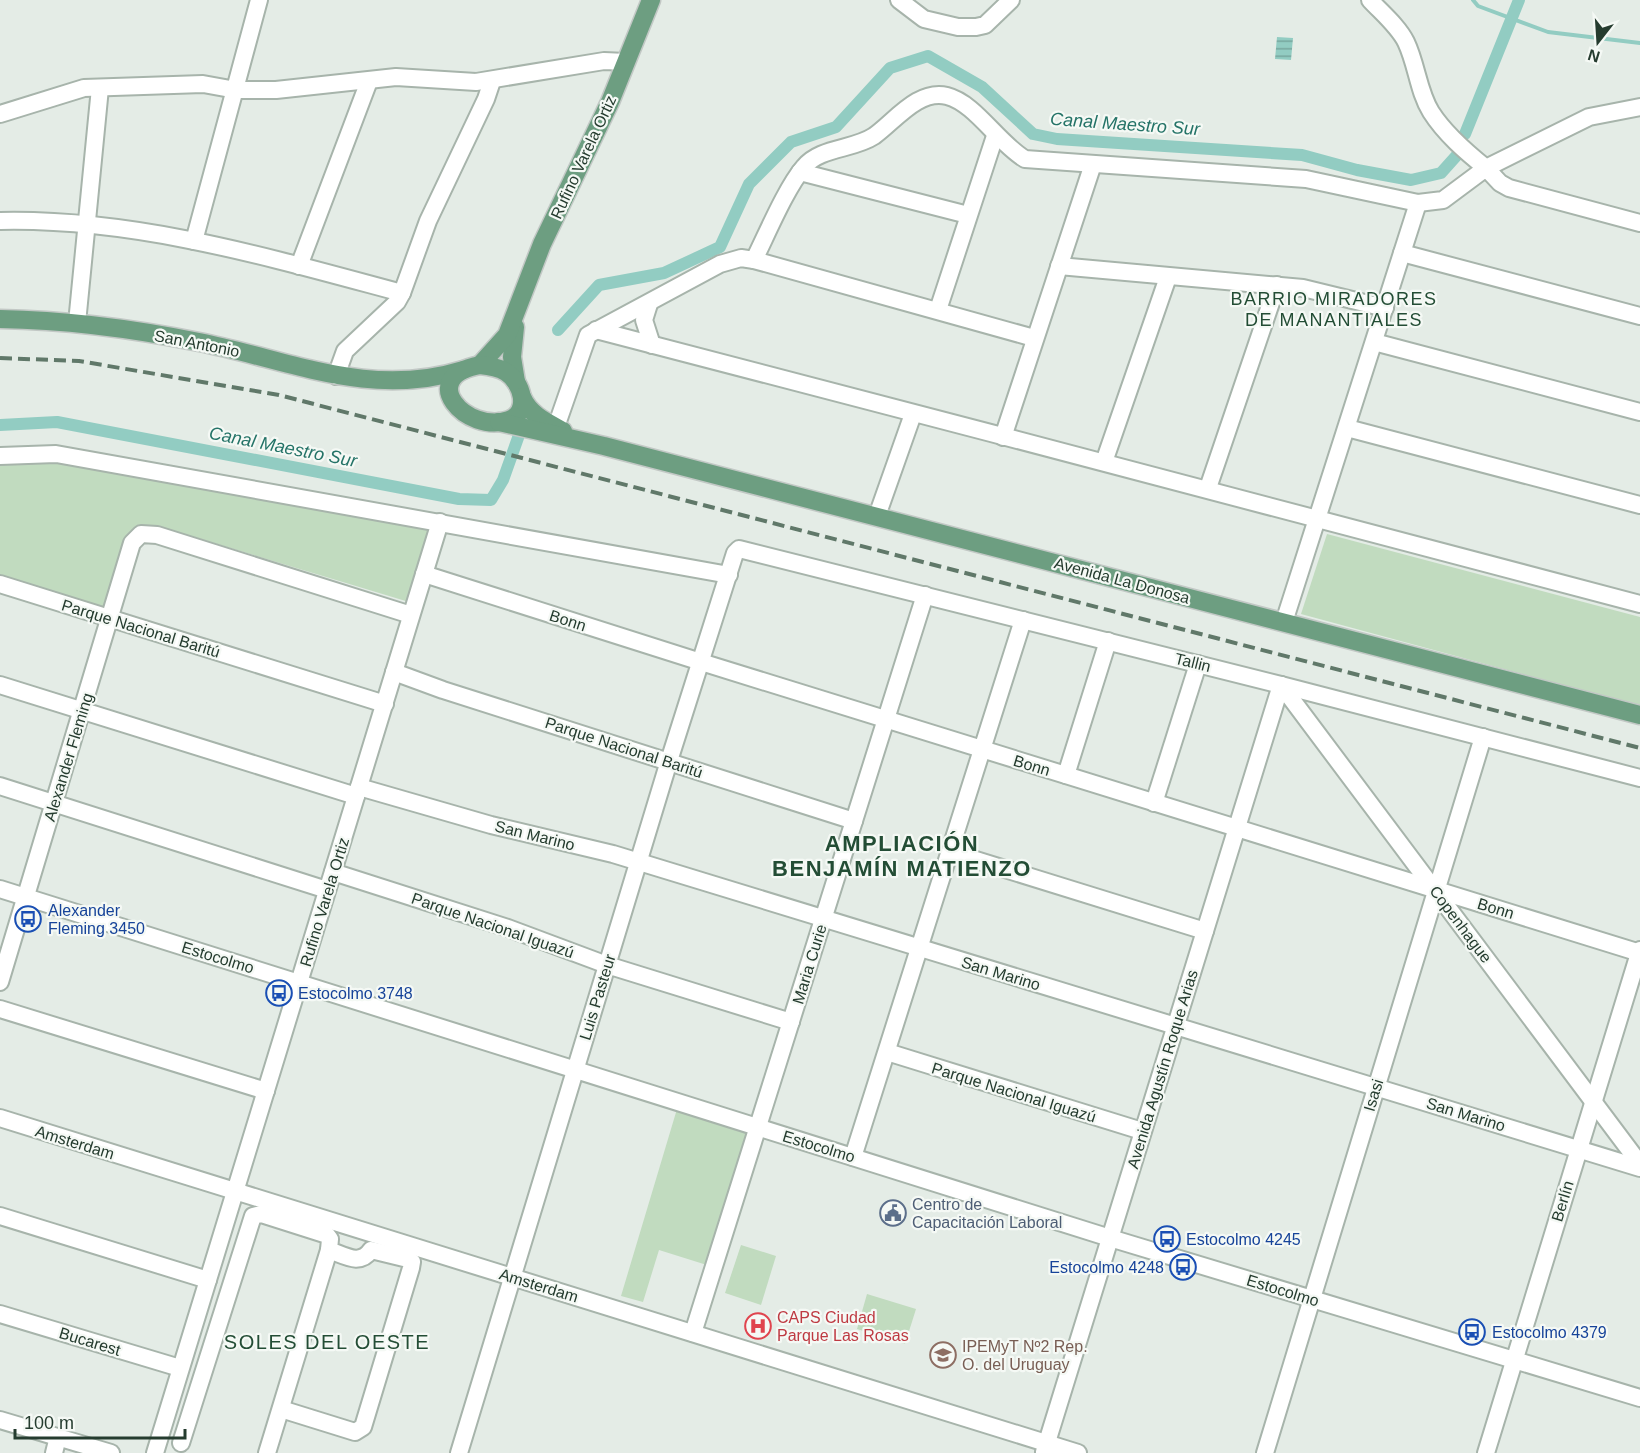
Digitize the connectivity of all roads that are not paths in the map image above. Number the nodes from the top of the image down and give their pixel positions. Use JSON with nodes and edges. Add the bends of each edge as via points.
{"nodes":[{"id":1,"x":259,"y":0,"type":"edge"},
{"id":2,"x":651,"y":0,"type":"edge"},
{"id":3,"x":899,"y":0,"type":"edge"},
{"id":4,"x":1011,"y":0,"type":"edge"},
{"id":5,"x":1370,"y":0,"type":"edge"},
{"id":6,"x":626,"y":62,"type":"junction"},
{"id":7,"x":369,"y":81,"type":"junction"},
{"id":8,"x":492,"y":81,"type":"junction"},
{"id":9,"x":100,"y":88,"type":"junction"},
{"id":10,"x":236,"y":90,"type":"junction"},
{"id":11,"x":1640,"y":106,"type":"edge"},
{"id":12,"x":0,"y":114,"type":"edge"},
{"id":13,"x":995,"y":136,"type":"junction"},
{"id":14,"x":1093,"y":164,"type":"junction"},
{"id":15,"x":1486,"y":168,"type":"junction"},
{"id":16,"x":800,"y":172,"type":"junction"},
{"id":17,"x":1418,"y":203,"type":"junction"},
{"id":18,"x":968,"y":215,"type":"junction"},
{"id":19,"x":0,"y":220,"type":"edge"},
{"id":20,"x":1640,"y":223,"type":"edge"},
{"id":21,"x":87,"y":226,"type":"junction"},
{"id":22,"x":194,"y":240,"type":"junction"},
{"id":23,"x":1402,"y":253,"type":"junction"},
{"id":24,"x":754,"y":260,"type":"junction"},
{"id":25,"x":299,"y":266,"type":"junction"},
{"id":26,"x":1059,"y":266,"type":"junction"},
{"id":27,"x":1167,"y":277,"type":"junction"},
{"id":28,"x":1277,"y":285,"type":"junction"},
{"id":29,"x":402,"y":293,"type":"junction"},
{"id":30,"x":649,"y":304,"type":"junction"},
{"id":31,"x":1385,"y":308,"type":"junction"},
{"id":32,"x":938,"y":310,"type":"junction"},
{"id":33,"x":517,"y":314,"type":"junction"},
{"id":34,"x":1640,"y":316,"type":"edge"},
{"id":35,"x":0,"y":319,"type":"edge"},
{"id":36,"x":77,"y":323,"type":"junction"},
{"id":37,"x":596,"y":330,"type":"junction"},
{"id":38,"x":1034,"y":338,"type":"junction"},
{"id":39,"x":1374,"y":342,"type":"junction"},
{"id":40,"x":652,"y":345,"type":"junction"},
{"id":41,"x":471,"y":368,"type":"junction"},
{"id":42,"x":336,"y":375,"type":"junction"},
{"id":43,"x":391,"y":382,"type":"junction"},
{"id":44,"x":519,"y":389,"type":"junction"},
{"id":45,"x":451,"y":401,"type":"junction"},
{"id":46,"x":1640,"y":412,"type":"edge"},
{"id":47,"x":913,"y":414,"type":"junction"},
{"id":48,"x":498,"y":422,"type":"junction"},
{"id":49,"x":556,"y":427,"type":"junction"},
{"id":50,"x":1347,"y":428,"type":"junction"},
{"id":51,"x":1003,"y":437,"type":"junction"},
{"id":52,"x":604,"y":446,"type":"junction"},
{"id":53,"x":0,"y":456,"type":"edge"},
{"id":54,"x":1104,"y":462,"type":"junction"},
{"id":55,"x":1208,"y":488,"type":"junction"},
{"id":56,"x":1640,"y":505,"type":"edge"},
{"id":57,"x":877,"y":516,"type":"junction"},
{"id":58,"x":1318,"y":518,"type":"junction"},
{"id":59,"x":440,"y":522,"type":"junction"},
{"id":60,"x":745,"y":549,"type":"joint"},
{"id":61,"x":424,"y":574,"type":"junction"},
{"id":62,"x":729,"y":575,"type":"junction"},
{"id":63,"x":0,"y":584,"type":"edge"},
{"id":64,"x":925,"y":595,"type":"junction"},
{"id":65,"x":1640,"y":604,"type":"edge"},
{"id":66,"x":411,"y":615,"type":"junction"},
{"id":67,"x":109,"y":620,"type":"junction"},
{"id":68,"x":1023,"y":620,"type":"junction"},
{"id":69,"x":1284,"y":622,"type":"junction"},
{"id":70,"x":1108,"y":641,"type":"junction"},
{"id":71,"x":701,"y":662,"type":"junction"},
{"id":72,"x":1198,"y":664,"type":"junction"},
{"id":73,"x":394,"y":672,"type":"junction"},
{"id":74,"x":0,"y":685,"type":"edge"},
{"id":75,"x":1281,"y":685,"type":"junction"},
{"id":76,"x":385,"y":704,"type":"junction"},
{"id":77,"x":82,"y":710,"type":"junction"},
{"id":78,"x":1640,"y":715,"type":"edge"},
{"id":79,"x":886,"y":719,"type":"junction"},
{"id":80,"x":1483,"y":737,"type":"junction"},
{"id":81,"x":983,"y":749,"type":"junction"},
{"id":82,"x":669,"y":761,"type":"junction"},
{"id":83,"x":1066,"y":775,"type":"junction"},
{"id":84,"x":1640,"y":778,"type":"edge"},
{"id":85,"x":0,"y":786,"type":"edge"},
{"id":86,"x":358,"y":792,"type":"junction"},
{"id":87,"x":1154,"y":802,"type":"junction"},
{"id":88,"x":54,"y":803,"type":"junction"},
{"id":89,"x":854,"y":821,"type":"junction"},
{"id":90,"x":1236,"y":828,"type":"junction"},
{"id":91,"x":950,"y":852,"type":"junction"},
{"id":92,"x":639,"y":862,"type":"junction"},
{"id":93,"x":333,"y":872,"type":"junction"},
{"id":94,"x":0,"y":889,"type":"edge"},
{"id":95,"x":327,"y":890,"type":"junction"},
{"id":96,"x":1435,"y":890,"type":"junction"},
{"id":97,"x":26,"y":897,"type":"junction"},
{"id":98,"x":823,"y":919,"type":"junction"},
{"id":99,"x":1205,"y":931,"type":"junction"},
{"id":100,"x":920,"y":949,"type":"junction"},
{"id":101,"x":1640,"y":952,"type":"edge"},
{"id":102,"x":607,"y":965,"type":"junction"},
{"id":103,"x":0,"y":982,"type":"edge"},
{"id":104,"x":299,"y":983,"type":"junction"},
{"id":105,"x":0,"y":1009,"type":"edge"},
{"id":106,"x":791,"y":1022,"type":"junction"},
{"id":107,"x":1176,"y":1026,"type":"junction"},
{"id":108,"x":887,"y":1052,"type":"junction"},
{"id":109,"x":575,"y":1070,"type":"junction"},
{"id":110,"x":1376,"y":1087,"type":"junction"},
{"id":111,"x":266,"y":1091,"type":"junction"},
{"id":112,"x":1593,"y":1102,"type":"junction"},
{"id":113,"x":0,"y":1118,"type":"edge"},
{"id":114,"x":758,"y":1127,"type":"junction"},
{"id":115,"x":1142,"y":1131,"type":"junction"},
{"id":116,"x":1579,"y":1149,"type":"junction"},
{"id":117,"x":853,"y":1157,"type":"junction"},
{"id":118,"x":1640,"y":1166,"type":"edge"},
{"id":119,"x":235,"y":1191,"type":"junction"},
{"id":120,"x":0,"y":1216,"type":"edge"},
{"id":121,"x":1110,"y":1238,"type":"junction"},
{"id":122,"x":329,"y":1250,"type":"junction"},
{"id":123,"x":513,"y":1276,"type":"junction"},
{"id":124,"x":208,"y":1280,"type":"junction"},
{"id":125,"x":1312,"y":1299,"type":"junction"},
{"id":126,"x":0,"y":1314,"type":"edge"},
{"id":127,"x":693,"y":1333,"type":"junction"},
{"id":128,"x":1514,"y":1360,"type":"junction"},
{"id":129,"x":180,"y":1368,"type":"junction"},
{"id":130,"x":1640,"y":1398,"type":"edge"},
{"id":131,"x":280,"y":1409,"type":"junction"},
{"id":132,"x":0,"y":1420,"type":"edge"},
{"id":133,"x":182,"y":1443,"type":"dead end"},
{"id":134,"x":56,"y":1445,"type":"edge"},
{"id":135,"x":1045,"y":1448,"type":"edge"},
{"id":136,"x":111,"y":1453,"type":"edge"},
{"id":137,"x":155,"y":1453,"type":"edge"},
{"id":138,"x":267,"y":1453,"type":"edge"},
{"id":139,"x":459,"y":1453,"type":"edge"},
{"id":140,"x":1078,"y":1453,"type":"edge"},
{"id":141,"x":1265,"y":1453,"type":"edge"},
{"id":142,"x":1486,"y":1453,"type":"edge"}],
"edges":[{"from":1,"to":10,"type":"street"},
{"from":2,"to":6,"type":"main road","name":"Rufino Varela Ortiz"},
{"from":3,"to":4,"type":"street","via":[[924,19],[958,27],[976,27],[994,18]]},
{"from":5,"to":15,"type":"street","via":[[1407,44],[1431,112]]},
{"from":6,"to":8,"type":"street","via":[[604,61]]},
{"from":6,"to":33,"type":"main road","name":"Rufino Varela Ortiz","via":[[542,244]]},
{"from":7,"to":8,"type":"street","via":[[396,77]]},
{"from":7,"to":10,"type":"street","via":[[312,88]]},
{"from":7,"to":25,"type":"street"},
{"from":8,"to":29,"type":"street","via":[[428,221]]},
{"from":9,"to":10,"type":"street","via":[[203,84]]},
{"from":9,"to":12,"type":"street","via":[[70,91]]},
{"from":9,"to":21,"type":"street"},
{"from":10,"to":22,"type":"street"},
{"from":11,"to":15,"type":"street","via":[[1589,117]]},
{"from":13,"to":14,"type":"street","via":[[1025,159]]},
{"from":13,"to":16,"type":"street","via":[[959,100],[934,94],[923,97],[873,137],[813,159]]},
{"from":13,"to":18,"type":"street"},
{"from":14,"to":17,"type":"street","via":[[1306,179]]},
{"from":14,"to":26,"type":"street"},
{"from":15,"to":17,"type":"street","via":[[1443,200]]},
{"from":15,"to":20,"type":"street","via":[[1509,188]]},
{"from":16,"to":18,"type":"street"},
{"from":16,"to":24,"type":"street"},
{"from":17,"to":23,"type":"street"},
{"from":18,"to":32,"type":"street"},
{"from":19,"to":21,"type":"street","via":[[49,220]]},
{"from":21,"to":22,"type":"street"},
{"from":21,"to":36,"type":"street"},
{"from":22,"to":25,"type":"street"},
{"from":23,"to":31,"type":"street"},
{"from":23,"to":34,"type":"street"},
{"from":24,"to":30,"type":"street","via":[[731,260]]},
{"from":24,"to":32,"type":"street"},
{"from":25,"to":29,"type":"street"},
{"from":26,"to":27,"type":"street"},
{"from":26,"to":38,"type":"street"},
{"from":27,"to":28,"type":"street"},
{"from":27,"to":54,"type":"street"},
{"from":28,"to":31,"type":"street","via":[[1318,290]]},
{"from":28,"to":55,"type":"street"},
{"from":29,"to":42,"type":"street","via":[[345,351]]},
{"from":30,"to":37,"type":"street"},
{"from":30,"to":40,"type":"street","via":[[644,320]]},
{"from":31,"to":39,"type":"street"},
{"from":32,"to":38,"type":"street"},
{"from":33,"to":41,"type":"main road","name":"Rufino Varela Ortiz","via":[[500,346]]},
{"from":33,"to":44,"type":"main road","name":"Rufino Varela Ortiz","via":[[512,357]]},
{"from":35,"to":36,"type":"main road","name":"San Antonio"},
{"from":36,"to":42,"type":"main road","name":"San Antonio","via":[[200,342]]},
{"from":37,"to":40,"type":"street"},
{"from":37,"to":49,"type":"street","via":[[584,342]]},
{"from":38,"to":51,"type":"street"},
{"from":39,"to":46,"type":"street"},
{"from":39,"to":50,"type":"street"},
{"from":40,"to":47,"type":"street"},
{"from":41,"to":43,"type":"main road","name":"San Antonio","via":[[432,378]]},
{"from":41,"to":44,"type":"main road","via":[[505,372]]},
{"from":41,"to":45,"type":"main road","via":[[453,378],[449,387]]},
{"from":42,"to":43,"type":"main road","name":"San Antonio"},
{"from":43,"to":45,"type":"main road","name":"San Antonio","via":[[425,389]]},
{"from":44,"to":48,"type":"main road","via":[[522,407],[516,417]]},
{"from":44,"to":49,"type":"main road","name":"Avenida La Donosa","via":[[527,407]]},
{"from":45,"to":48,"type":"main road","via":[[469,416]]},
{"from":47,"to":51,"type":"street"},
{"from":47,"to":57,"type":"street"},
{"from":48,"to":52,"type":"main road","name":"Avenida La Donosa"},
{"from":49,"to":52,"type":"main road","name":"Avenida La Donosa"},
{"from":50,"to":56,"type":"street"},
{"from":50,"to":58,"type":"street"},
{"from":51,"to":54,"type":"street"},
{"from":52,"to":57,"type":"main road","name":"Avenida La Donosa"},
{"from":53,"to":59,"type":"street","via":[[56,454]]},
{"from":54,"to":55,"type":"street"},
{"from":55,"to":58,"type":"street"},
{"from":57,"to":69,"type":"main road","name":"Avenida La Donosa"},
{"from":58,"to":65,"type":"street"},
{"from":58,"to":69,"type":"street"},
{"from":59,"to":61,"type":"street","name":"Rufino Varela Ortiz"},
{"from":59,"to":62,"type":"street"},
{"from":60,"to":62,"type":"street","name":"Luis Pasteur","via":[[735,553]]},
{"from":60,"to":64,"type":"street","name":"Tallin"},
{"from":61,"to":66,"type":"street","name":"Rufino Varela Ortiz"},
{"from":61,"to":71,"type":"street","name":"Bonn"},
{"from":62,"to":71,"type":"street","name":"Luis Pasteur"},
{"from":63,"to":67,"type":"street","name":"Parque Nacional Baritú"},
{"from":64,"to":68,"type":"street","name":"Tallin"},
{"from":64,"to":79,"type":"street","name":"Maria Curie"},
{"from":66,"to":67,"type":"street","name":"Alexander Fleming","via":[[157,535],[141,534],[132,543]]},
{"from":66,"to":73,"type":"street","name":"Rufino Varela Ortiz"},
{"from":67,"to":76,"type":"street","name":"Parque Nacional Baritú"},
{"from":67,"to":77,"type":"street","name":"Alexander Fleming"},
{"from":68,"to":70,"type":"street","name":"Tallin"},
{"from":68,"to":81,"type":"street"},
{"from":69,"to":78,"type":"main road","name":"Avenida La Donosa"},
{"from":70,"to":72,"type":"street","name":"Tallin"},
{"from":70,"to":83,"type":"street"},
{"from":71,"to":79,"type":"street","name":"Bonn"},
{"from":71,"to":82,"type":"street","name":"Luis Pasteur"},
{"from":72,"to":75,"type":"street","name":"Tallin"},
{"from":72,"to":87,"type":"street"},
{"from":73,"to":76,"type":"street","name":"Rufino Varela Ortiz"},
{"from":73,"to":82,"type":"street","name":"Parque Nacional Baritú"},
{"from":74,"to":77,"type":"street","name":"San Marino"},
{"from":75,"to":80,"type":"street","name":"Tallin"},
{"from":75,"to":90,"type":"street","name":"Avenida Agustín Roque Arias"},
{"from":75,"to":96,"type":"street","name":"Copenhague"},
{"from":76,"to":86,"type":"street","name":"Rufino Varela Ortiz"},
{"from":77,"to":86,"type":"street","name":"San Marino"},
{"from":77,"to":88,"type":"street","name":"Alexander Fleming"},
{"from":79,"to":81,"type":"street","name":"Bonn"},
{"from":79,"to":89,"type":"street","name":"Maria Curie"},
{"from":80,"to":84,"type":"street","name":"Tallin"},
{"from":80,"to":96,"type":"street","name":"Isasi"},
{"from":81,"to":83,"type":"street","name":"Bonn"},
{"from":81,"to":91,"type":"street"},
{"from":82,"to":89,"type":"street","name":"Parque Nacional Baritú"},
{"from":82,"to":92,"type":"street","name":"Luis Pasteur"},
{"from":83,"to":87,"type":"street","name":"Bonn"},
{"from":85,"to":88,"type":"street"},
{"from":86,"to":92,"type":"street","name":"San Marino"},
{"from":86,"to":93,"type":"street","name":"Rufino Varela Ortiz"},
{"from":87,"to":90,"type":"street","name":"Bonn"},
{"from":88,"to":95,"type":"street"},
{"from":88,"to":97,"type":"street","name":"Alexander Fleming"},
{"from":89,"to":98,"type":"street","name":"Maria Curie"},
{"from":90,"to":96,"type":"street","name":"Bonn"},
{"from":90,"to":99,"type":"street","name":"Avenida Agustín Roque Arias"},
{"from":91,"to":99,"type":"street"},
{"from":91,"to":100,"type":"street"},
{"from":92,"to":98,"type":"street","name":"San Marino"},
{"from":92,"to":102,"type":"street","name":"Luis Pasteur"},
{"from":93,"to":95,"type":"street","name":"Rufino Varela Ortiz"},
{"from":93,"to":102,"type":"street","name":"Parque Nacional Iguazú","via":[[508,928]]},
{"from":94,"to":97,"type":"street","name":"Estocolmo"},
{"from":95,"to":104,"type":"street","name":"Rufino Varela Ortiz"},
{"from":96,"to":101,"type":"street","name":"Bonn"},
{"from":96,"to":110,"type":"street","name":"Isasi"},
{"from":96,"to":112,"type":"street","name":"Copenhague"},
{"from":97,"to":103,"type":"street","name":"Alexander Fleming"},
{"from":97,"to":104,"type":"street","name":"Estocolmo"},
{"from":98,"to":100,"type":"street","name":"San Marino"},
{"from":98,"to":106,"type":"street","name":"Maria Curie"},
{"from":99,"to":107,"type":"street","name":"Avenida Agustín Roque Arias"},
{"from":100,"to":107,"type":"street","name":"San Marino"},
{"from":100,"to":108,"type":"street"},
{"from":101,"to":112,"type":"street","name":"Berlín"},
{"from":102,"to":106,"type":"street","name":"Parque Nacional Iguazú"},
{"from":102,"to":109,"type":"street","name":"Luis Pasteur"},
{"from":104,"to":109,"type":"street","name":"Estocolmo"},
{"from":104,"to":111,"type":"street","name":"Rufino Varela Ortiz"},
{"from":105,"to":111,"type":"street"},
{"from":106,"to":114,"type":"street","name":"Maria Curie"},
{"from":107,"to":110,"type":"street","name":"San Marino"},
{"from":107,"to":115,"type":"street","name":"Avenida Agustín Roque Arias"},
{"from":108,"to":115,"type":"street","name":"Parque Nacional Iguazú"},
{"from":108,"to":117,"type":"street"},
{"from":109,"to":114,"type":"street","name":"Estocolmo"},
{"from":109,"to":123,"type":"street","name":"Luis Pasteur"},
{"from":110,"to":116,"type":"street","name":"San Marino"},
{"from":110,"to":125,"type":"street","name":"Isasi"},
{"from":111,"to":119,"type":"street","name":"Rufino Varela Ortiz"},
{"from":112,"to":116,"type":"street","name":"Berlín"},
{"from":112,"to":118,"type":"street","name":"Copenhague"},
{"from":113,"to":119,"type":"street","name":"Amsterdam"},
{"from":114,"to":117,"type":"street","name":"Estocolmo"},
{"from":114,"to":127,"type":"street","name":"Maria Curie"},
{"from":115,"to":121,"type":"street","name":"Avenida Agustín Roque Arias"},
{"from":116,"to":118,"type":"street","name":"San Marino"},
{"from":116,"to":128,"type":"street","name":"Berlín"},
{"from":117,"to":121,"type":"street","name":"Estocolmo"},
{"from":119,"to":123,"type":"street","name":"Amsterdam"},
{"from":119,"to":124,"type":"street","name":"Rufino Varela Ortiz"},
{"from":120,"to":124,"type":"street"},
{"from":121,"to":125,"type":"street","name":"Estocolmo"},
{"from":121,"to":135,"type":"street","name":"Avenida Agustín Roque Arias"},
{"from":122,"to":131,"type":"street"},
{"from":122,"to":131,"type":"street","via":[[358,1260],[376,1250],[412,1262],[363,1427],[355,1432]]},
{"from":122,"to":133,"type":"street","via":[[327,1235],[261,1214],[253,1216]]},
{"from":123,"to":127,"type":"street","name":"Amsterdam"},
{"from":123,"to":139,"type":"street","name":"Luis Pasteur"},
{"from":124,"to":129,"type":"street","name":"Rufino Varela Ortiz"},
{"from":125,"to":128,"type":"street","name":"Estocolmo"},
{"from":125,"to":141,"type":"street","name":"Isasi"},
{"from":126,"to":129,"type":"street","name":"Bucarest"},
{"from":127,"to":135,"type":"street","name":"Amsterdam"},
{"from":128,"to":130,"type":"street","name":"Estocolmo"},
{"from":128,"to":142,"type":"street","name":"Berlín"},
{"from":129,"to":137,"type":"street","name":"Rufino Varela Ortiz"},
{"from":131,"to":138,"type":"street"},
{"from":132,"to":134,"type":"street"},
{"from":134,"to":136,"type":"street"},
{"from":135,"to":140,"type":"street","name":"Amsterdam"}]}
